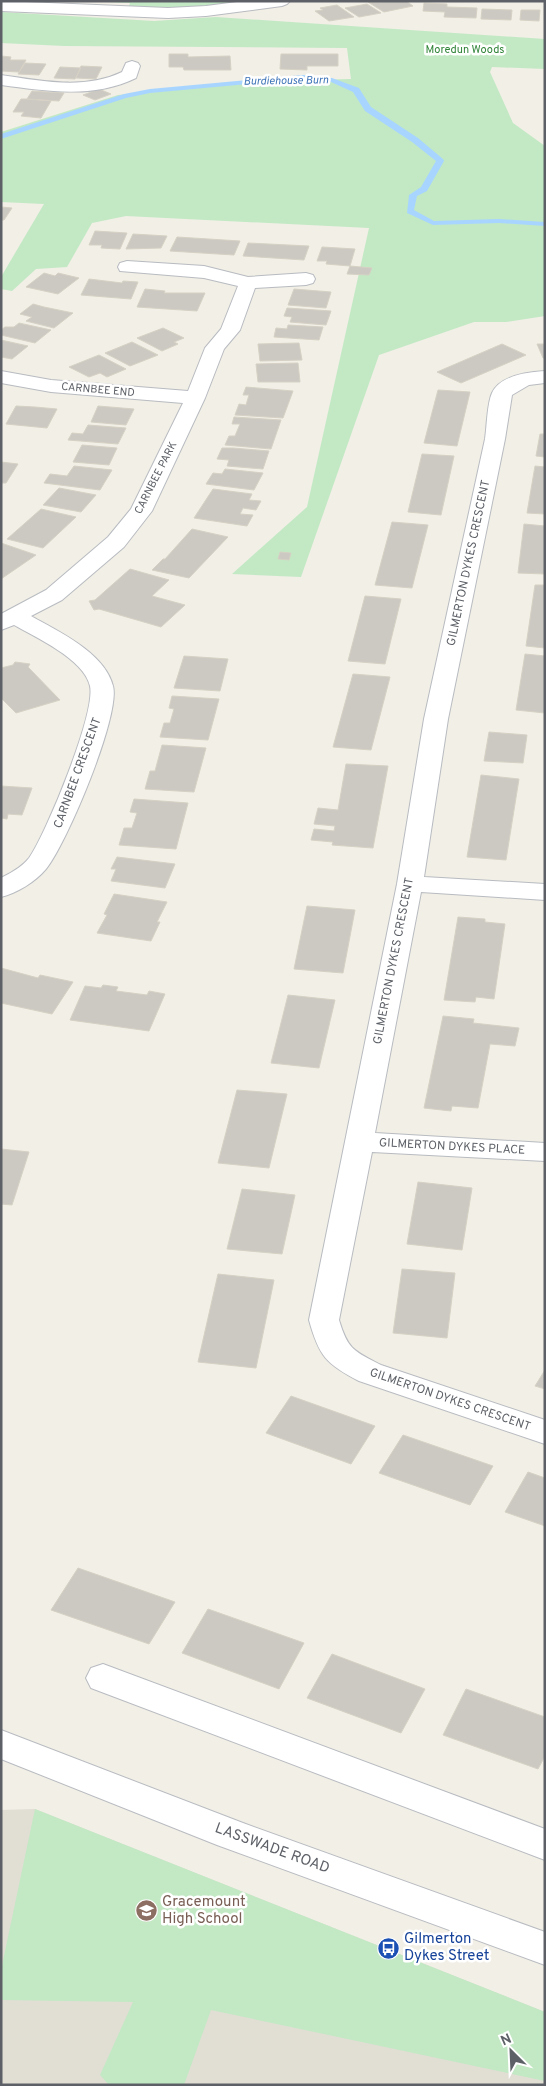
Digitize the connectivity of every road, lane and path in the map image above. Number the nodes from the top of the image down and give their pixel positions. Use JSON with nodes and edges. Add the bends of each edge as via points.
{"nodes":[{"id":1,"x":282,"y":1,"type":"edge"},
{"id":2,"x":1,"y":6,"type":"edge"},
{"id":3,"x":132,"y":66,"type":"dead end"},
{"id":4,"x":1,"y":80,"type":"edge"},
{"id":5,"x":127,"y":267,"type":"dead end"},
{"id":6,"x":306,"y":278,"type":"dead end"},
{"id":7,"x":248,"y":283,"type":"junction"},
{"id":8,"x":545,"y":376,"type":"edge"},
{"id":9,"x":1,"y":377,"type":"edge"},
{"id":10,"x":195,"y":398,"type":"junction"},
{"id":11,"x":8,"y":620,"type":"edge"},
{"id":12,"x":410,"y":884,"type":"junction"},
{"id":13,"x":1,"y":889,"type":"edge"},
{"id":14,"x":545,"y":892,"type":"edge"},
{"id":15,"x":359,"y":1142,"type":"junction"},
{"id":16,"x":545,"y":1152,"type":"edge"},
{"id":17,"x":545,"y":1432,"type":"edge"},
{"id":18,"x":103,"y":1678,"type":"dead end"},
{"id":19,"x":1,"y":1744,"type":"edge"},
{"id":20,"x":545,"y":1845,"type":"edge"},
{"id":21,"x":545,"y":1949,"type":"edge"}],
"edges":[{"from":1,"to":2,"type":"street","via":[[168,13]]},
{"from":3,"to":4,"type":"street","via":[[130,75],[122,80],[84,87]]},
{"from":5,"to":7,"type":"street","via":[[204,272]]},
{"from":6,"to":7,"type":"street"},
{"from":7,"to":10,"type":"street","name":"CARNBEE PARK","via":[[230,330],[215,348]]},
{"from":8,"to":12,"type":"street","name":"GILMERTON DYKES CRESCENT","via":[[521,381],[502,393],[436,719]]},
{"from":9,"to":10,"type":"street","name":"CARNBEE END","via":[[51,386]]},
{"from":10,"to":11,"type":"street","name":"CARNBEE PARK","via":[[141,511],[116,542],[54,595]]},
{"from":11,"to":13,"type":"street","name":"CARNBEE CRESCENT","via":[[85,660],[102,688],[100,715],[62,820],[50,844],[38,864]]},
{"from":12,"to":14,"type":"street"},
{"from":12,"to":15,"type":"street","name":"GILMERTON DYKES CRESCENT"},
{"from":15,"to":16,"type":"street","name":"GILMERTON DYKES PLACE"},
{"from":15,"to":17,"type":"street","name":"GILMERTON DYKES CRESCENT","via":[[324,1320],[331,1344],[347,1362],[370,1373]]},
{"from":18,"to":20,"type":"street"},
{"from":19,"to":21,"type":"street","name":"LASSWADE ROAD","via":[[230,1834]]}]}
